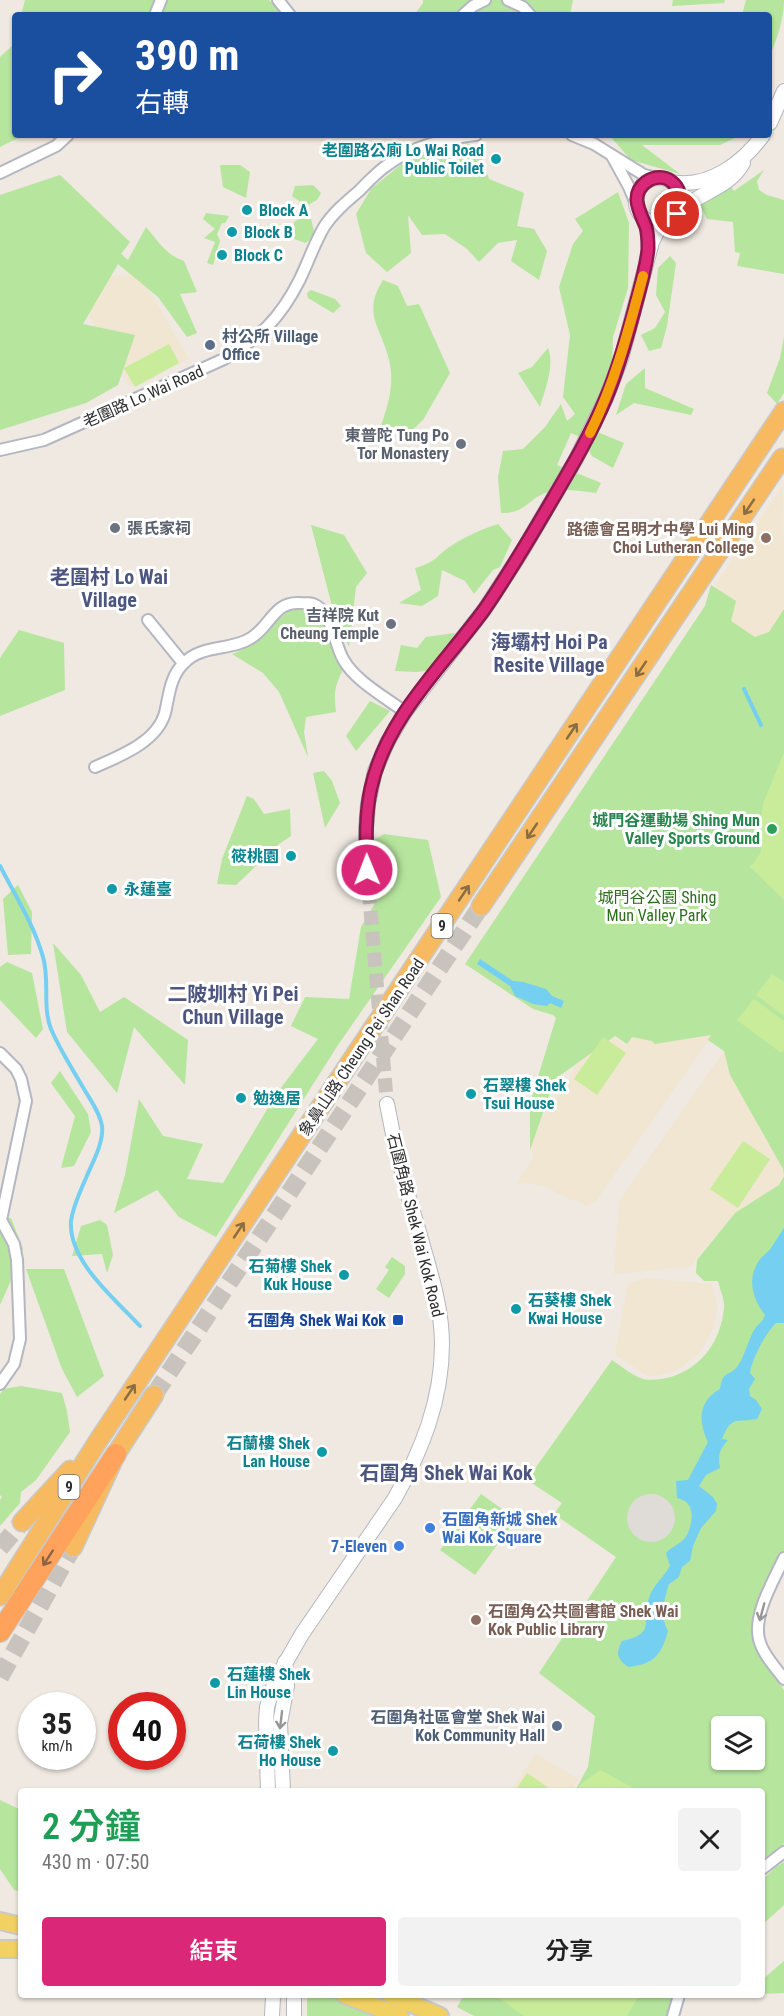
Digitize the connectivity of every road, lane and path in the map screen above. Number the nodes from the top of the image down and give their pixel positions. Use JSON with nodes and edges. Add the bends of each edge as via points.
{"nodes":[{"id":1,"x":278,"y":0,"type":"edge"},
{"id":2,"x":485,"y":0,"type":"edge"},
{"id":3,"x":508,"y":0,"type":"edge"},
{"id":4,"x":288,"y":12,"type":"edge"},
{"id":5,"x":466,"y":12,"type":"edge"},
{"id":6,"x":527,"y":12,"type":"edge"},
{"id":7,"x":784,"y":92,"type":"edge"},
{"id":8,"x":772,"y":119,"type":"edge"},
{"id":9,"x":65,"y":138,"type":"edge"},
{"id":10,"x":446,"y":138,"type":"edge"},
{"id":11,"x":578,"y":138,"type":"edge"},
{"id":12,"x":761,"y":138,"type":"edge"},
{"id":13,"x":606,"y":151,"type":"junction"},
{"id":14,"x":747,"y":155,"type":"junction"},
{"id":15,"x":0,"y":173,"type":"edge"},
{"id":16,"x":658,"y":178,"type":"junction"},
{"id":17,"x":672,"y":182,"type":"junction"},
{"id":18,"x":639,"y":211,"type":"junction"},
{"id":19,"x":672,"y":218,"type":"junction"},
{"id":20,"x":647,"y":261,"type":"junction"},
{"id":21,"x":784,"y":411,"type":"edge"},
{"id":22,"x":0,"y":450,"type":"edge"},
{"id":23,"x":782,"y":458,"type":"dead end"},
{"id":24,"x":148,"y":620,"type":"dead end"},
{"id":25,"x":183,"y":663,"type":"junction"},
{"id":26,"x":405,"y":712,"type":"junction"},
{"id":27,"x":95,"y":767,"type":"dead end"},
{"id":28,"x":367,"y":870,"type":"tunnel mouth"},
{"id":29,"x":481,"y":906,"type":"tunnel mouth"},
{"id":30,"x":0,"y":1053,"type":"edge"},
{"id":31,"x":387,"y":1104,"type":"tunnel mouth"},
{"id":32,"x":0,"y":1384,"type":"edge"},
{"id":33,"x":154,"y":1395,"type":"tunnel mouth"},
{"id":34,"x":98,"y":1440,"type":"junction"},
{"id":35,"x":117,"y":1454,"type":"junction"},
{"id":36,"x":22,"y":1522,"type":"tunnel mouth"},
{"id":37,"x":73,"y":1547,"type":"tunnel mouth"},
{"id":38,"x":784,"y":1558,"type":"edge"},
{"id":39,"x":0,"y":1596,"type":"edge"},
{"id":40,"x":0,"y":1632,"type":"edge"},
{"id":41,"x":285,"y":1662,"type":"junction"},
{"id":42,"x":784,"y":1679,"type":"edge"},
{"id":43,"x":268,"y":1788,"type":"edge"},
{"id":44,"x":283,"y":1788,"type":"edge"},
{"id":45,"x":784,"y":1852,"type":"edge"},
{"id":46,"x":765,"y":1867,"type":"edge"},
{"id":47,"x":0,"y":1921,"type":"edge"},
{"id":48,"x":18,"y":1925,"type":"edge"},
{"id":49,"x":0,"y":1949,"type":"edge"},
{"id":50,"x":18,"y":1949,"type":"edge"},
{"id":51,"x":273,"y":1998,"type":"edge"},
{"id":52,"x":353,"y":1998,"type":"edge"},
{"id":53,"x":398,"y":1998,"type":"edge"},
{"id":54,"x":678,"y":1998,"type":"edge"},
{"id":55,"x":294,"y":1999,"type":"dead end"},
{"id":56,"x":272,"y":2016,"type":"edge"},
{"id":57,"x":294,"y":2016,"type":"edge"},
{"id":58,"x":400,"y":2016,"type":"edge"},
{"id":59,"x":440,"y":2016,"type":"edge"},
{"id":60,"x":673,"y":2016,"type":"edge"}],
"edges":[{"from":1,"to":4,"type":"street"},
{"from":2,"to":5,"type":"street"},
{"from":3,"to":6,"type":"street"},
{"from":7,"to":8,"type":"street"},
{"from":9,"to":15,"type":"street"},
{"from":10,"to":22,"type":"street","name":"老圍路 Lo Wai Road","via":[[387,165],[340,208],[325,227],[274,322],[245,346],[44,440]]},
{"from":11,"to":13,"type":"street"},
{"from":12,"to":14,"type":"street"},
{"from":13,"to":16,"type":"street","via":[[644,175]]},
{"from":13,"to":18,"type":"street","via":[[618,165]]},
{"from":14,"to":17,"type":"street","via":[[702,182]]},
{"from":14,"to":19,"type":"street","via":[[732,178],[693,200]]},
{"from":16,"to":17,"type":"street"},
{"from":16,"to":18,"type":"street","via":[[641,187],[637,196]]},
{"from":17,"to":19,"type":"street","via":[[681,195],[681,205]]},
{"from":18,"to":19,"type":"street","via":[[650,222]]},
{"from":18,"to":20,"type":"street","via":[[648,235]]},
{"from":19,"to":20,"type":"street","via":[[658,230]]},
{"from":20,"to":26,"type":"street","via":[[621,359],[576,459],[490,600]]},
{"from":34,"to":21,"type":"highway","name":"象鼻山路 Cheung Pei Shan Road","number":"9","one_way":true},
{"from":23,"to":29,"type":"highway","one_way":true},
{"from":24,"to":25,"type":"street"},
{"from":25,"to":26,"type":"street","via":[[206,650],[250,639],[280,607],[292,602],[314,604],[327,618],[350,669]]},
{"from":25,"to":27,"type":"street","via":[[174,676],[160,725],[133,748]]},
{"from":26,"to":28,"type":"street","via":[[387,743],[371,788]]},
{"from":30,"to":32,"type":"street","via":[[21,1079],[26,1101],[1,1220],[14,1244],[17,1260],[19,1350]]},
{"from":31,"to":41,"type":"street","name":"石圍角路 Shek Wai Kok Road","via":[[400,1168],[439,1307],[440,1380],[430,1426],[408,1475]]},
{"from":33,"to":35,"type":"highway","number":"9"},
{"from":34,"to":36,"type":"highway"},
{"from":34,"to":39,"type":"highway","name":"象鼻山路 Cheung Pei Shan Road","number":"9"},
{"from":35,"to":37,"type":"highway"},
{"from":35,"to":40,"type":"highway","number":"9","one_way":true},
{"from":38,"to":42,"type":"street","one_way":true,"via":[[758,1624],[759,1639],[767,1656]]},
{"from":41,"to":43,"type":"street","name":"石圍角路 Shek Wai Kok Road","via":[[267,1707]]},
{"from":41,"to":44,"type":"street","one_way":true,"via":[[287,1686],[280,1723]]},
{"from":45,"to":46,"type":"street"},
{"from":47,"to":48,"type":"main road"},
{"from":49,"to":50,"type":"main road"},
{"from":51,"to":56,"type":"street"},
{"from":52,"to":58,"type":"main road"},
{"from":53,"to":59,"type":"main road"},
{"from":54,"to":60,"type":"street"},
{"from":55,"to":57,"type":"street"}]}
